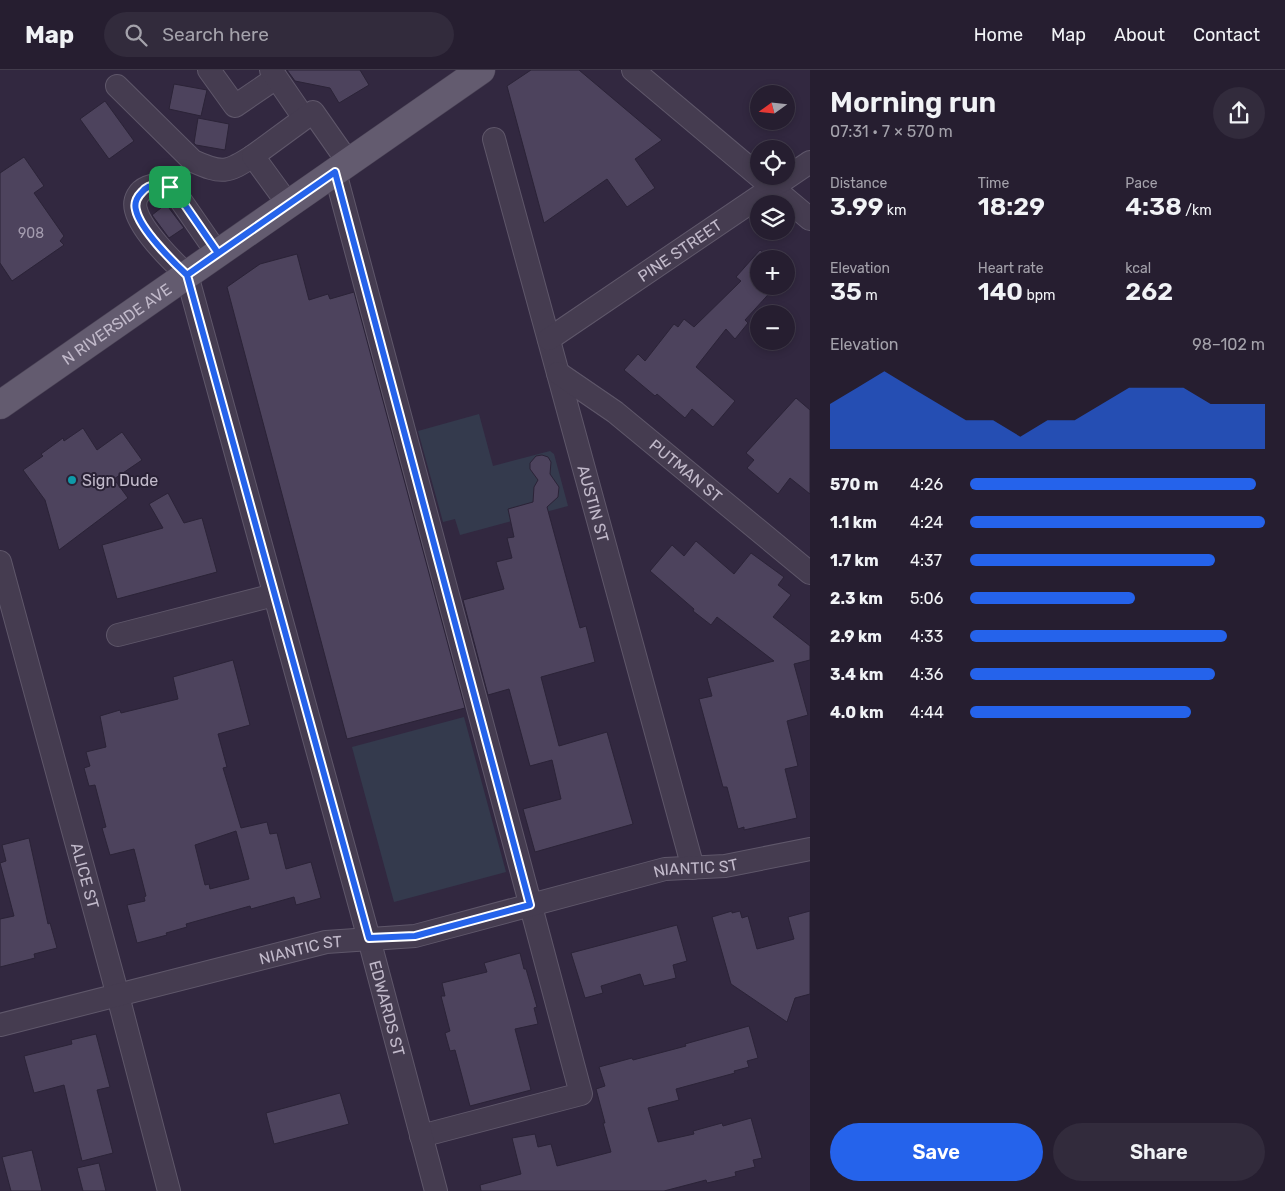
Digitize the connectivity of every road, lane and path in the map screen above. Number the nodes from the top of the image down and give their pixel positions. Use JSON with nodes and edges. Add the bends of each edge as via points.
{"nodes":[{"id":1,"x":209,"y":70,"type":"edge"},
{"id":2,"x":633,"y":70,"type":"edge"},
{"id":3,"x":477,"y":71,"type":"edge"},
{"id":4,"x":274,"y":74,"type":"edge"},
{"id":5,"x":117,"y":86,"type":"dead end"},
{"id":6,"x":304,"y":118,"type":"junction"},
{"id":7,"x":494,"y":139,"type":"dead end"},
{"id":8,"x":253,"y":156,"type":"junction"},
{"id":9,"x":810,"y":162,"type":"edge"},
{"id":10,"x":341,"y":167,"type":"junction"},
{"id":11,"x":772,"y":188,"type":"junction"},
{"id":12,"x":288,"y":204,"type":"junction"},
{"id":13,"x":810,"y":219,"type":"edge"},
{"id":14,"x":218,"y":253,"type":"junction"},
{"id":15,"x":187,"y":275,"type":"junction"},
{"id":16,"x":549,"y":339,"type":"junction"},
{"id":17,"x":558,"y":373,"type":"junction"},
{"id":18,"x":0,"y":405,"type":"edge"},
{"id":19,"x":0,"y":562,"type":"edge"},
{"id":20,"x":810,"y":573,"type":"edge"},
{"id":21,"x":274,"y":595,"type":"junction"},
{"id":22,"x":118,"y":635,"type":"dead end"},
{"id":23,"x":810,"y":849,"type":"edge"},
{"id":24,"x":693,"y":868,"type":"junction"},
{"id":25,"x":530,"y":905,"type":"junction"},
{"id":26,"x":369,"y":938,"type":"junction"},
{"id":27,"x":118,"y":996,"type":"junction"},
{"id":28,"x":0,"y":1026,"type":"edge"},
{"id":29,"x":421,"y":1136,"type":"junction"},
{"id":30,"x":169,"y":1191,"type":"edge"},
{"id":31,"x":436,"y":1191,"type":"edge"}],
"edges":[{"from":1,"to":4,"type":"street","via":[[235,106]]},
{"from":2,"to":11,"type":"street"},
{"from":3,"to":10,"type":"main road","name":"N RIVERSIDE AVE"},
{"from":4,"to":6,"type":"street"},
{"from":5,"to":8,"type":"street","via":[[193,162],[224,171]]},
{"from":6,"to":8,"type":"street"},
{"from":6,"to":10,"type":"street","via":[[313,112]]},
{"from":7,"to":16,"type":"street","name":"AUSTIN ST"},
{"from":8,"to":12,"type":"street"},
{"from":9,"to":11,"type":"street","name":"PINE STREET"},
{"from":10,"to":12,"type":"main road","name":"N RIVERSIDE AVE"},
{"from":10,"to":25,"type":"street"},
{"from":11,"to":13,"type":"street"},
{"from":11,"to":16,"type":"street","name":"PINE STREET"},
{"from":12,"to":14,"type":"main road","name":"N RIVERSIDE AVE"},
{"from":14,"to":15,"type":"main road","name":"N RIVERSIDE AVE"},
{"from":14,"to":15,"type":"street","via":[[176,192],[161,184],[145,188],[136,203],[139,217],[162,251]]},
{"from":15,"to":18,"type":"main road","name":"N RIVERSIDE AVE"},
{"from":15,"to":21,"type":"street","name":"EDWARDS ST"},
{"from":16,"to":17,"type":"street","name":"AUSTIN ST"},
{"from":17,"to":20,"type":"street","name":"PUTMAN ST","via":[[615,412]]},
{"from":17,"to":24,"type":"street","name":"AUSTIN ST"},
{"from":19,"to":27,"type":"street","name":"ALICE ST"},
{"from":21,"to":22,"type":"street"},
{"from":21,"to":26,"type":"street","name":"EDWARDS ST"},
{"from":23,"to":24,"type":"street","name":"NIANTIC ST","via":[[753,862]]},
{"from":24,"to":25,"type":"street","name":"NIANTIC ST","via":[[665,869]]},
{"from":25,"to":26,"type":"street","name":"NIANTIC ST","via":[[415,936]]},
{"from":25,"to":29,"type":"street","via":[[580,1094]]},
{"from":26,"to":27,"type":"street","name":"NIANTIC ST","via":[[326,942]]},
{"from":26,"to":29,"type":"street","name":"EDWARDS ST"},
{"from":27,"to":28,"type":"street","name":"NIANTIC ST"},
{"from":27,"to":30,"type":"street","name":"ALICE ST"},
{"from":29,"to":31,"type":"street","name":"EDWARDS ST"}]}
